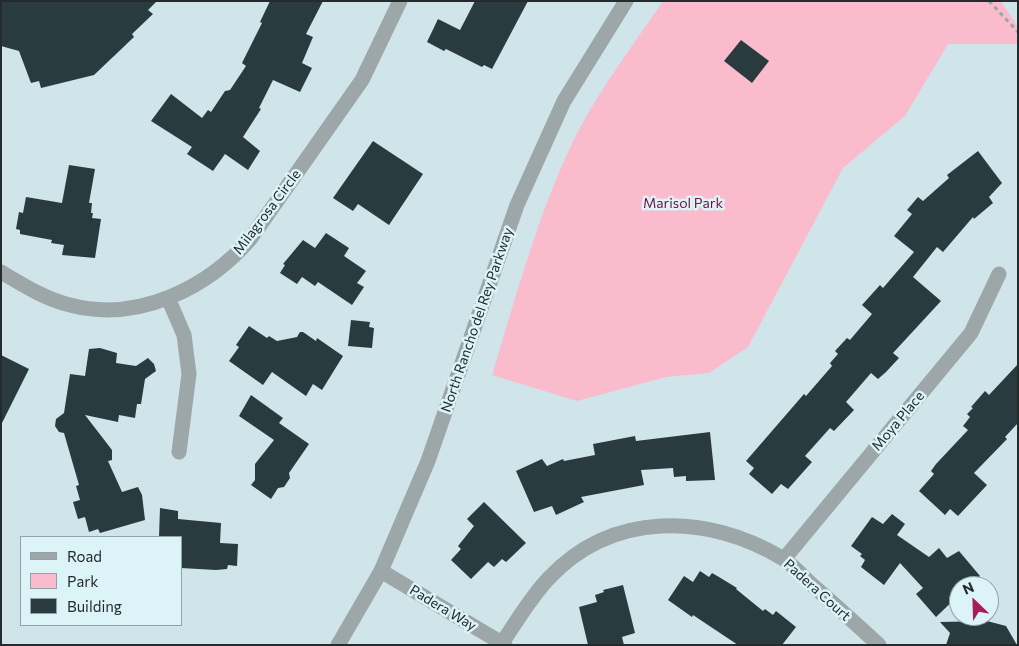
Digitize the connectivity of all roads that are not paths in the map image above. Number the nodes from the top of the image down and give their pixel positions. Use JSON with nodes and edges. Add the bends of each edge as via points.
{"nodes":[{"id":1,"x":400,"y":1,"type":"edge"},
{"id":2,"x":626,"y":1,"type":"edge"},
{"id":3,"x":1,"y":272,"type":"edge"},
{"id":4,"x":999,"y":274,"type":"dead end"},
{"id":5,"x":168,"y":298,"type":"junction"},
{"id":6,"x":179,"y":452,"type":"dead end"},
{"id":7,"x":784,"y":559,"type":"junction"},
{"id":8,"x":381,"y":571,"type":"junction"},
{"id":9,"x":503,"y":644,"type":"edge"},
{"id":10,"x":338,"y":645,"type":"edge"},
{"id":11,"x":879,"y":645,"type":"edge"}],
"edges":[{"from":1,"to":5,"type":"street","name":"Milagrosa Circle","via":[[362,80],[251,238],[222,268]]},
{"from":2,"to":8,"type":"street","name":"North Rancho del Rey Parkway","via":[[564,101],[517,205],[428,461]]},
{"from":3,"to":5,"type":"street","name":"Milagrosa Circle","via":[[42,295],[82,307],[125,308]]},
{"from":4,"to":7,"type":"street","name":"Moya Place","via":[[971,333]]},
{"from":5,"to":6,"type":"street","via":[[184,335],[189,374]]},
{"from":7,"to":9,"type":"street","name":"Padera Court","via":[[746,540],[705,528],[662,525],[620,533],[581,552],[549,578]]},
{"from":7,"to":11,"type":"street","name":"Padera Court"},
{"from":8,"to":9,"type":"street","name":"Padera Way"},
{"from":8,"to":10,"type":"street","name":"North Rancho del Rey Parkway"}]}
